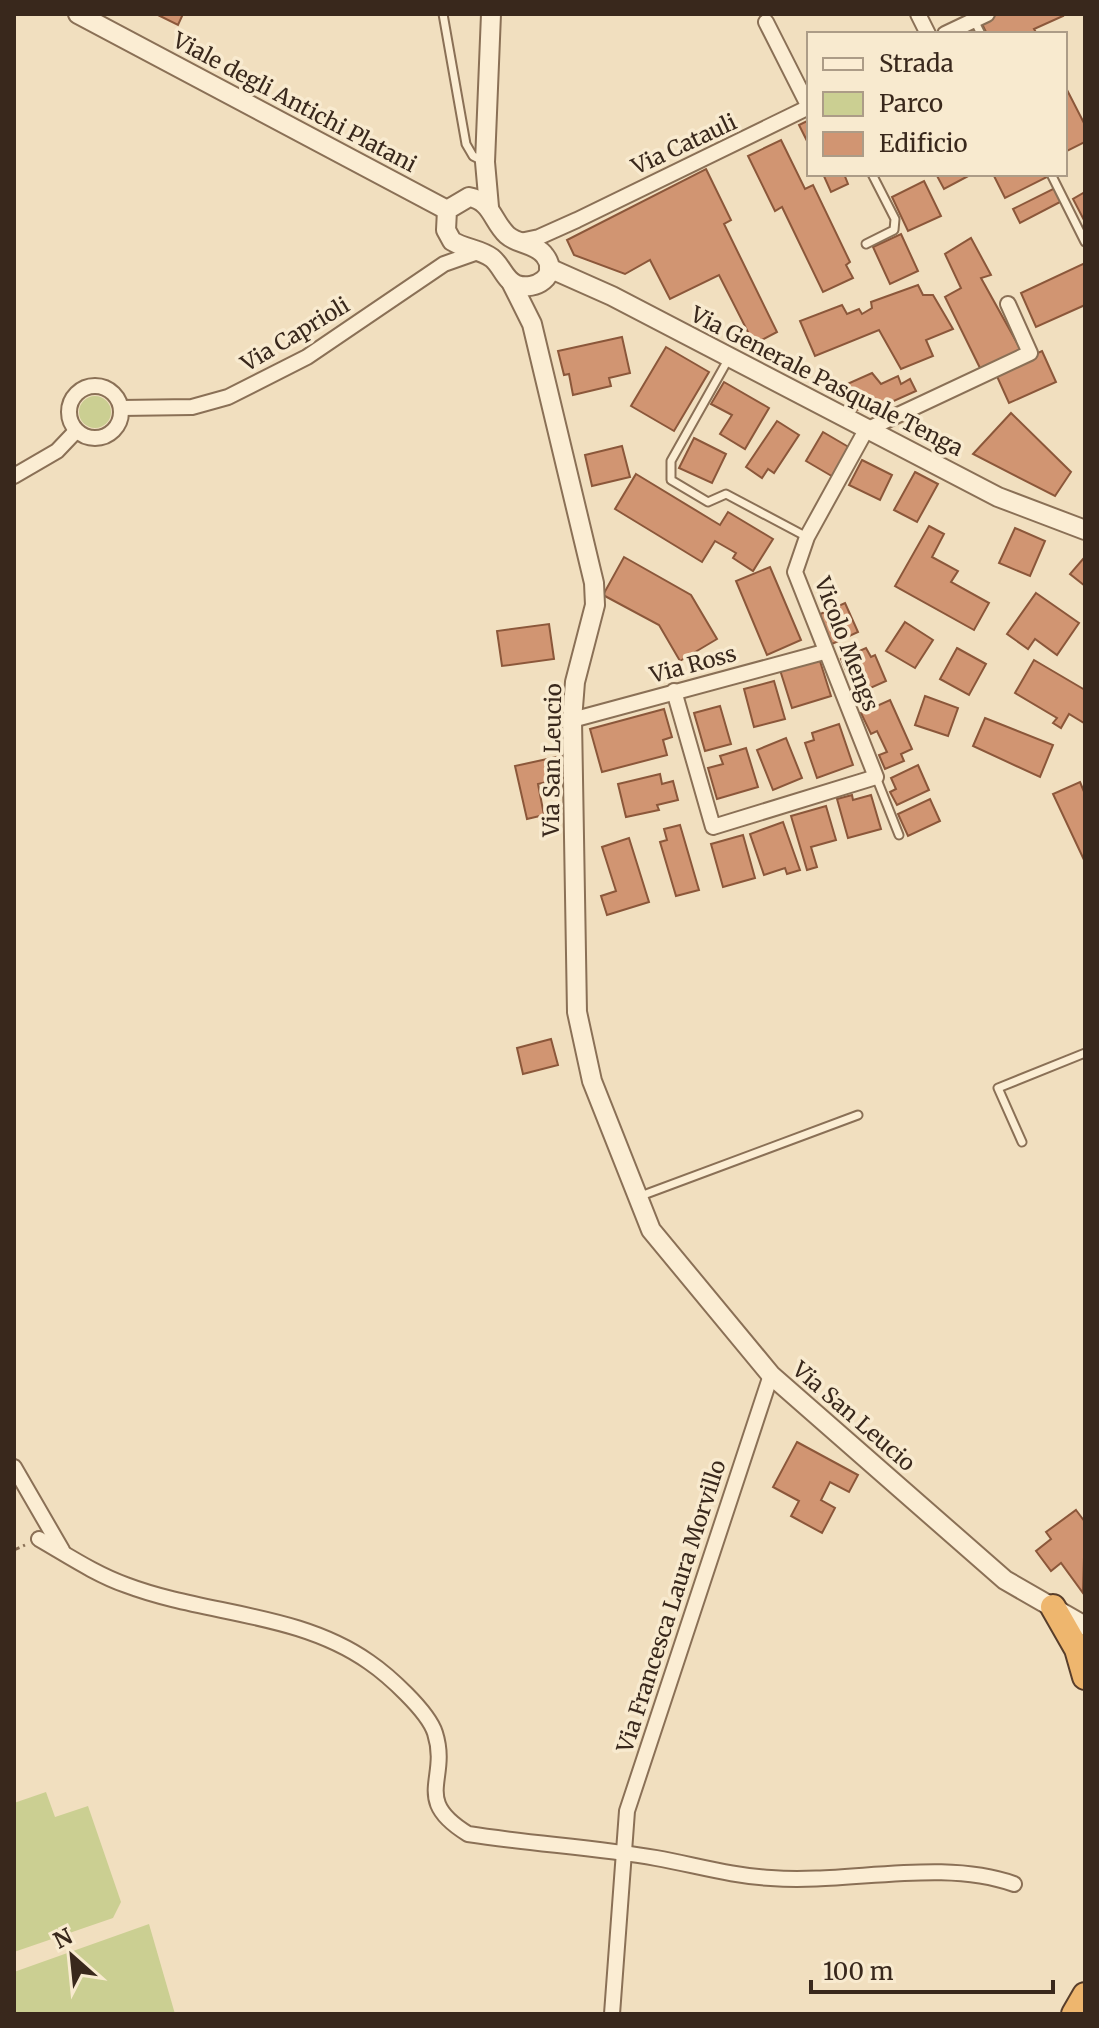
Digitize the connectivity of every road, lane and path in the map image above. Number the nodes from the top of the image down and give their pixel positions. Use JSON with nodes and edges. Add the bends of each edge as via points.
{"nodes":[{"id":1,"x":78,"y":14,"type":"edge"},
{"id":2,"x":443,"y":14,"type":"edge"},
{"id":3,"x":491,"y":14,"type":"edge"},
{"id":4,"x":918,"y":14,"type":"edge"},
{"id":5,"x":766,"y":22,"type":"dead end"},
{"id":6,"x":980,"y":23,"type":"edge"},
{"id":7,"x":927,"y":32,"type":"edge"},
{"id":8,"x":951,"y":32,"type":"edge"},
{"id":9,"x":807,"y":103,"type":"edge"},
{"id":10,"x":807,"y":108,"type":"edge"},
{"id":11,"x":485,"y":162,"type":"junction"},
{"id":12,"x":873,"y":176,"type":"edge"},
{"id":13,"x":1052,"y":176,"type":"edge"},
{"id":14,"x":453,"y":205,"type":"junction"},
{"id":15,"x":489,"y":207,"type":"junction"},
{"id":16,"x":577,"y":220,"type":"junction"},
{"id":17,"x":452,"y":241,"type":"junction"},
{"id":18,"x":516,"y":241,"type":"junction"},
{"id":19,"x":1085,"y":242,"type":"edge"},
{"id":20,"x":866,"y":244,"type":"dead end"},
{"id":21,"x":480,"y":251,"type":"junction"},
{"id":22,"x":547,"y":262,"type":"junction"},
{"id":23,"x":433,"y":272,"type":"junction"},
{"id":24,"x":511,"y":282,"type":"junction"},
{"id":25,"x":537,"y":286,"type":"junction"},
{"id":26,"x":1008,"y":304,"type":"dead end"},
{"id":27,"x":532,"y":324,"type":"junction"},
{"id":28,"x":729,"y":358,"type":"junction"},
{"id":29,"x":121,"y":408,"type":"junction"},
{"id":30,"x":866,"y":430,"type":"junction"},
{"id":31,"x":76,"y":431,"type":"junction"},
{"id":32,"x":14,"y":476,"type":"edge"},
{"id":33,"x":1085,"y":530,"type":"edge"},
{"id":34,"x":807,"y":537,"type":"junction"},
{"id":35,"x":824,"y":652,"type":"junction"},
{"id":36,"x":674,"y":691,"type":"junction"},
{"id":37,"x":572,"y":720,"type":"junction"},
{"id":38,"x":876,"y":777,"type":"junction"},
{"id":39,"x":899,"y":835,"type":"dead end"},
{"id":40,"x":1085,"y":1053,"type":"edge"},
{"id":41,"x":858,"y":1115,"type":"dead end"},
{"id":42,"x":1022,"y":1142,"type":"dead end"},
{"id":43,"x":636,"y":1198,"type":"junction"},
{"id":44,"x":771,"y":1375,"type":"junction"},
{"id":45,"x":14,"y":1467,"type":"edge"},
{"id":46,"x":39,"y":1539,"type":"dead end"},
{"id":47,"x":63,"y":1552,"type":"junction"},
{"id":48,"x":1053,"y":1607,"type":"junction"},
{"id":49,"x":1085,"y":1626,"type":"edge"},
{"id":50,"x":1085,"y":1677,"type":"edge"},
{"id":51,"x":624,"y":1854,"type":"junction"},
{"id":52,"x":1014,"y":1884,"type":"dead end"},
{"id":53,"x":1085,"y":1995,"type":"edge"},
{"id":54,"x":612,"y":2014,"type":"edge"},
{"id":55,"x":1074,"y":2014,"type":"edge"}],
"edges":[{"from":1,"to":14,"type":"street","name":"Viale degli Antichi Platani"},
{"from":2,"to":11,"type":"lane","via":[[466,144]]},
{"from":3,"to":11,"type":"street"},
{"from":4,"to":7,"type":"street"},
{"from":5,"to":9,"type":"street"},
{"from":6,"to":8,"type":"street"},
{"from":10,"to":16,"type":"street","name":"Via Catauli"},
{"from":11,"to":14,"type":"street"},
{"from":11,"to":15,"type":"street"},
{"from":12,"to":20,"type":"lane","via":[[895,219],[894,230]]},
{"from":13,"to":19,"type":"lane"},
{"from":14,"to":15,"type":"street","name":"Viale degli Antichi Platani","via":[[476,198]]},
{"from":14,"to":17,"type":"street","via":[[446,230]]},
{"from":15,"to":18,"type":"street","via":[[501,229]]},
{"from":16,"to":18,"type":"street","name":"Via Catauli"},
{"from":16,"to":22,"type":"street","name":"Via Catauli","via":[[559,234]]},
{"from":17,"to":21,"type":"street"},
{"from":17,"to":23,"type":"street","name":"Via Caprioli"},
{"from":18,"to":22,"type":"street","name":"Via Generale Pasquale Tenga","via":[[538,249]]},
{"from":21,"to":23,"type":"street","name":"Via Caprioli"},
{"from":21,"to":24,"type":"street","name":"Via San Leucio","via":[[500,265]]},
{"from":22,"to":25,"type":"street","via":[[544,281]]},
{"from":22,"to":28,"type":"street","name":"Via Generale Pasquale Tenga"},
{"from":23,"to":29,"type":"street","name":"Via Caprioli","via":[[307,357],[228,397],[192,407]]},
{"from":24,"to":25,"type":"street"},
{"from":24,"to":27,"type":"street","name":"Via San Leucio"},
{"from":25,"to":27,"type":"street","name":"Via San Leucio"},
{"from":26,"to":30,"type":"street","via":[[1030,353]]},
{"from":27,"to":37,"type":"street","name":"Via San Leucio","via":[[594,583],[595,605],[575,682]]},
{"from":28,"to":30,"type":"street","name":"Via Generale Pasquale Tenga"},
{"from":28,"to":34,"type":"lane","via":[[671,461],[671,480],[708,502],[726,494]]},
{"from":29,"to":31,"type":"street","via":[[118,424],[107,436],[91,438]]},
{"from":29,"to":31,"type":"street","via":[[109,390],[80,390],[68,409]]},
{"from":30,"to":33,"type":"street","name":"Via Generale Pasquale Tenga","via":[[998,497]]},
{"from":30,"to":34,"type":"street","name":"Vicolo Mengs"},
{"from":31,"to":32,"type":"street","via":[[57,451]]},
{"from":34,"to":35,"type":"street","name":"Vicolo Mengs","via":[[795,572]]},
{"from":35,"to":36,"type":"street","name":"Via Ross"},
{"from":35,"to":38,"type":"street","name":"Vicolo Mengs"},
{"from":36,"to":37,"type":"street","name":"Via Ross"},
{"from":36,"to":38,"type":"street","via":[[713,827]]},
{"from":37,"to":43,"type":"street","name":"Via San Leucio","via":[[577,1012],[592,1081]]},
{"from":38,"to":39,"type":"lane","name":"Vicolo Mengs"},
{"from":40,"to":42,"type":"lane","via":[[998,1088]]},
{"from":41,"to":43,"type":"lane"},
{"from":43,"to":44,"type":"street","name":"Via San Leucio","via":[[651,1230]]},
{"from":44,"to":48,"type":"street","name":"Via San Leucio","via":[[1005,1580]]},
{"from":44,"to":51,"type":"street","name":"Via Francesca Laura Morvillo","via":[[627,1811]]},
{"from":45,"to":47,"type":"street"},
{"from":46,"to":47,"type":"street"},
{"from":47,"to":51,"type":"street","via":[[126,1585],[327,1638],[369,1662],[435,1733],[437,1806],[445,1820],[468,1834]]},
{"from":48,"to":49,"type":"street","name":"Via San Leucio"},
{"from":48,"to":50,"type":"highway","via":[[1077,1649]]},
{"from":51,"to":52,"type":"street","via":[[769,1878],[841,1880],[934,1873],[992,1876]]},
{"from":51,"to":54,"type":"street"},
{"from":53,"to":55,"type":"highway"}]}
